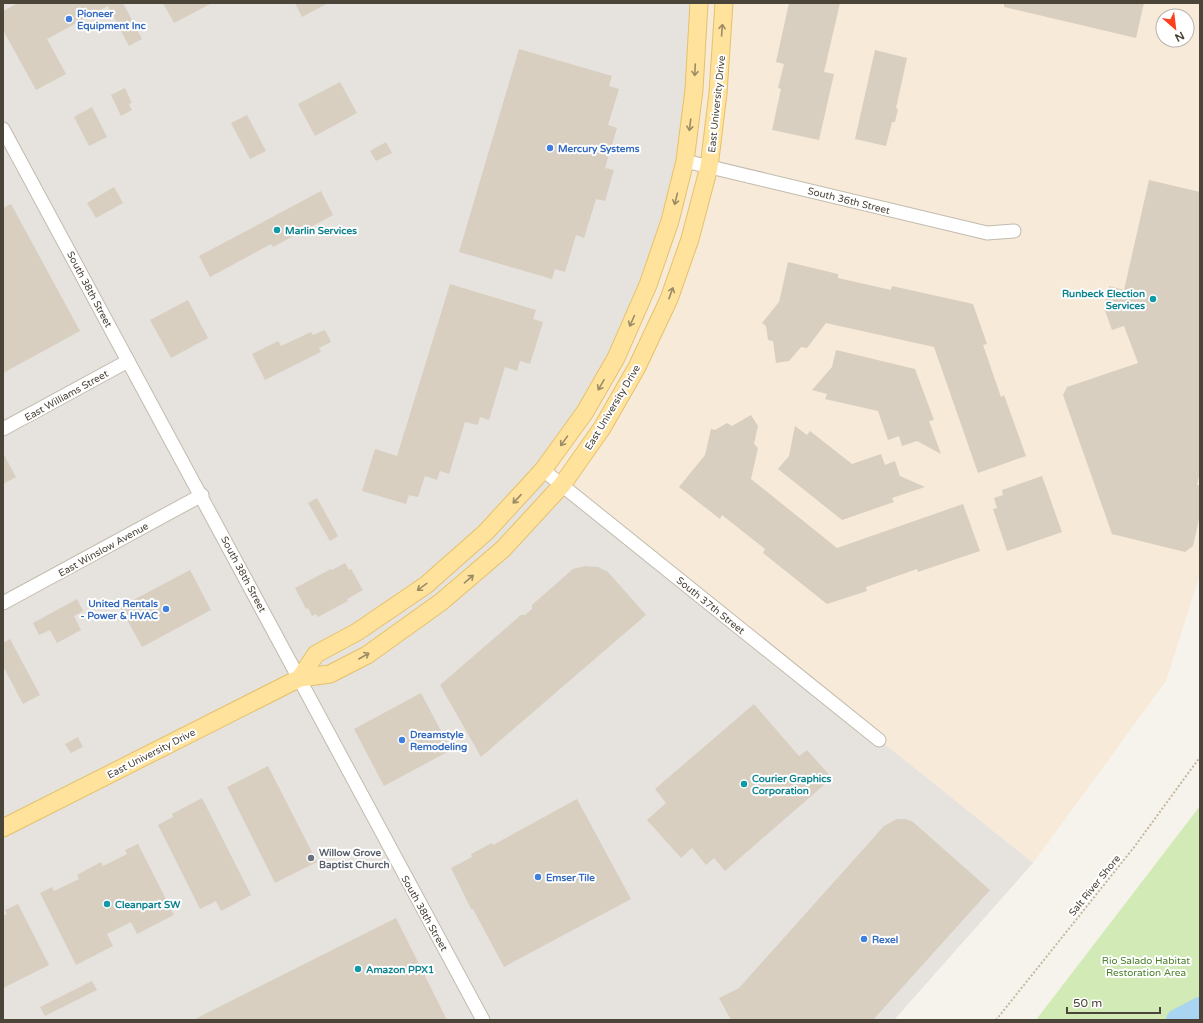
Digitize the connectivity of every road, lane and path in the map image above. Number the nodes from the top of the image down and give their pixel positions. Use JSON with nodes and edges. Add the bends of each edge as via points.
{"nodes":[{"id":1,"x":699,"y":3,"type":"edge"},
{"id":2,"x":724,"y":3,"type":"edge"},
{"id":3,"x":3,"y":129,"type":"edge"},
{"id":4,"x":685,"y":161,"type":"junction"},
{"id":5,"x":709,"y":167,"type":"junction"},
{"id":6,"x":1014,"y":231,"type":"dead end"},
{"id":7,"x":128,"y":361,"type":"junction"},
{"id":8,"x":3,"y":429,"type":"edge"},
{"id":9,"x":543,"y":470,"type":"junction"},
{"id":10,"x":562,"y":485,"type":"junction"},
{"id":11,"x":202,"y":495,"type":"junction"},
{"id":12,"x":3,"y":603,"type":"edge"},
{"id":13,"x":300,"y":678,"type":"junction"},
{"id":14,"x":879,"y":740,"type":"dead end"},
{"id":15,"x":1200,"y":757,"type":"edge"},
{"id":16,"x":3,"y":828,"type":"edge"},
{"id":17,"x":484,"y":1020,"type":"edge"},
{"id":18,"x":996,"y":1020,"type":"edge"}],
"edges":[{"from":1,"to":4,"type":"main road","name":"East University Drive","one_way":true,"via":[[694,90]]},
{"from":5,"to":2,"type":"main road","name":"East University Drive","one_way":true,"via":[[718,93]]},
{"from":3,"to":7,"type":"street","name":"South 38th Street"},
{"from":4,"to":5,"type":"street","name":"South 36th Street"},
{"from":4,"to":9,"type":"main road","name":"East University Drive","one_way":true,"via":[[670,221],[651,278],[616,358],[585,412]]},
{"from":5,"to":6,"type":"street","name":"South 36th Street","via":[[988,233]]},
{"from":10,"to":5,"type":"main road","name":"East University Drive","one_way":true,"via":[[602,428],[637,367],[659,320],[690,239]]},
{"from":7,"to":8,"type":"street","name":"East Williams Street"},
{"from":7,"to":11,"type":"street","name":"South 38th Street"},
{"from":9,"to":10,"type":"street","name":"South 37th Street"},
{"from":9,"to":13,"type":"main road","name":"East University Drive","one_way":true,"via":[[486,532],[426,585],[357,632],[316,654]]},
{"from":13,"to":10,"type":"main road","name":"East University Drive","one_way":true,"via":[[330,674],[360,658],[442,602],[503,550]]},
{"from":10,"to":14,"type":"street","name":"South 37th Street"},
{"from":11,"to":12,"type":"street","name":"East Winslow Avenue"},
{"from":11,"to":13,"type":"street","name":"South 38th Street"},
{"from":13,"to":16,"type":"main road","name":"East University Drive"},
{"from":13,"to":17,"type":"street","name":"South 38th Street"},
{"from":15,"to":18,"type":"path","name":"Salt River Shore","via":[[1135,846]]}]}
